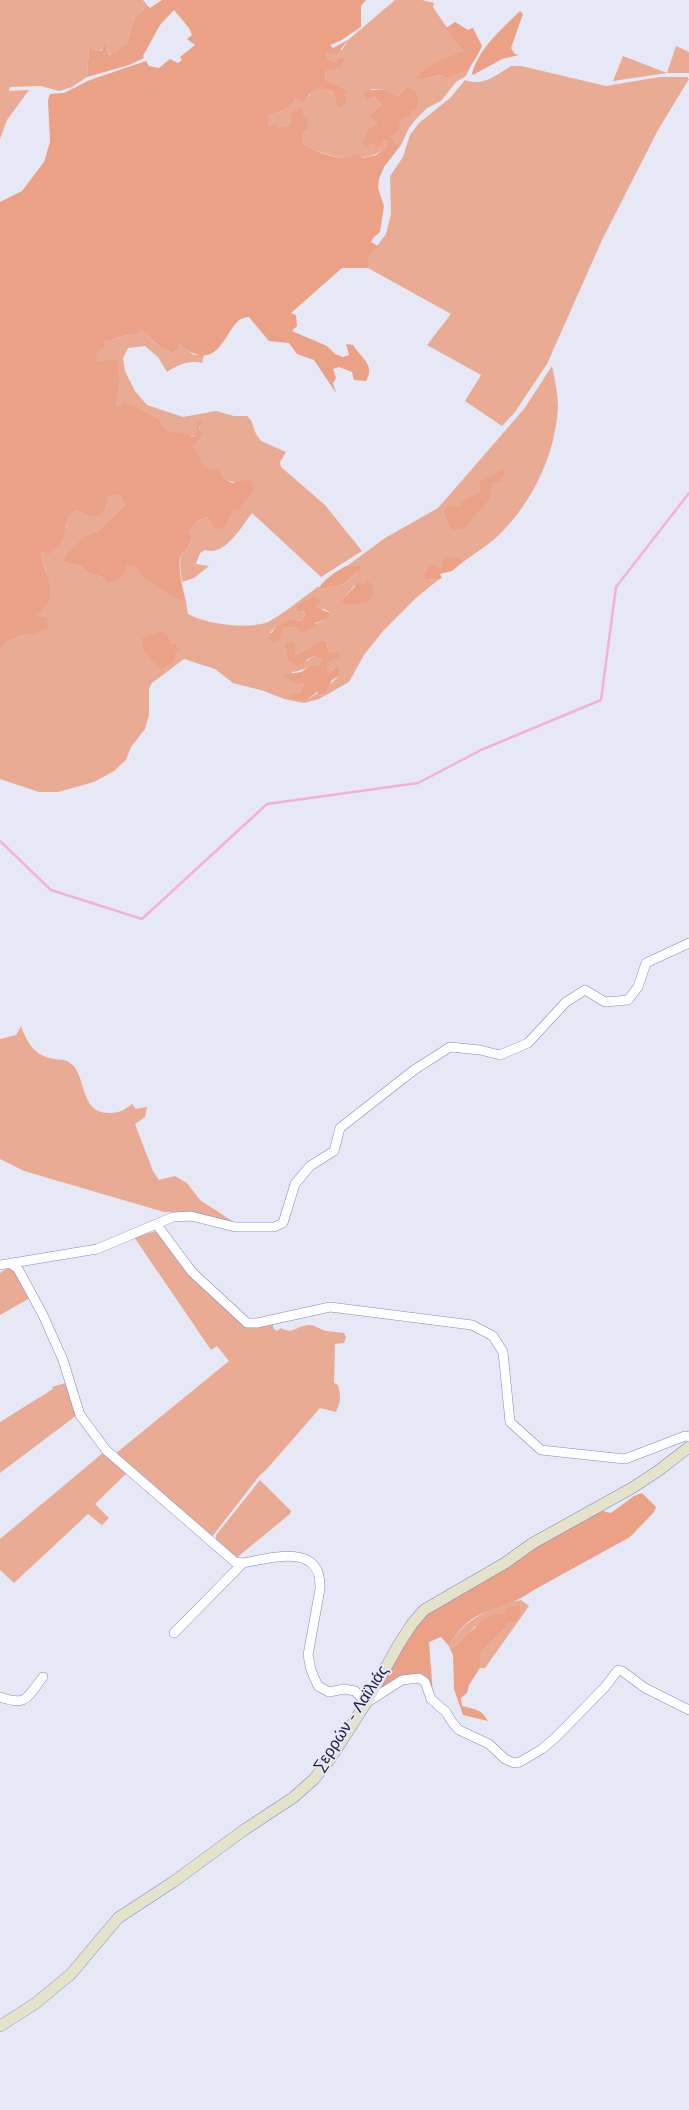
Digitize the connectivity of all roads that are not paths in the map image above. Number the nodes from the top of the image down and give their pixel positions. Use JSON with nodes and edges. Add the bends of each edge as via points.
{"nodes":[{"id":1,"x":689,"y":943,"type":"edge"},
{"id":2,"x":157,"y":1224,"type":"junction"},
{"id":3,"x":10,"y":1263,"type":"junction"},
{"id":4,"x":0,"y":1265,"type":"edge"},
{"id":5,"x":689,"y":1437,"type":"edge"},
{"id":6,"x":689,"y":1447,"type":"edge"},
{"id":7,"x":243,"y":1563,"type":"junction"},
{"id":8,"x":174,"y":1633,"type":"dead end"},
{"id":9,"x":43,"y":1677,"type":"dead end"},
{"id":10,"x":0,"y":1696,"type":"edge"},
{"id":11,"x":366,"y":1703,"type":"junction"},
{"id":12,"x":689,"y":1710,"type":"edge"},
{"id":13,"x":0,"y":2026,"type":"edge"}],
"edges":[{"from":1,"to":2,"type":"street","via":[[646,963],[638,987],[628,1000],[605,1002],[585,990],[566,1002],[528,1043],[500,1055],[450,1047],[414,1070],[340,1128],[334,1151],[310,1166],[296,1184],[283,1223],[274,1227],[236,1227],[191,1216],[174,1217]]},
{"from":2,"to":3,"type":"street","via":[[97,1249]]},
{"from":2,"to":5,"type":"street","via":[[192,1272],[247,1322],[257,1323],[330,1307],[472,1325],[493,1336],[503,1352],[510,1422],[541,1450],[625,1459]]},
{"from":3,"to":4,"type":"street"},
{"from":3,"to":7,"type":"street","via":[[18,1269],[43,1315],[63,1360],[80,1415],[106,1450],[235,1562]]},
{"from":6,"to":11,"type":"main road","name":"Σερρών - Λαϊλιάς","via":[[632,1488],[533,1543],[424,1610],[398,1644]]},
{"from":7,"to":8,"type":"street"},
{"from":7,"to":11,"type":"street","via":[[287,1556],[304,1557],[313,1564],[320,1578],[308,1655],[311,1670],[318,1686],[329,1692],[355,1691]]},
{"from":9,"to":10,"type":"street","via":[[20,1702]]},
{"from":11,"to":12,"type":"street","via":[[402,1680],[419,1678],[425,1682],[431,1699],[459,1730],[489,1744],[505,1759],[514,1762],[555,1738],[618,1670]]},
{"from":11,"to":13,"type":"main road","name":"Σερρών - Λαϊλιάς","via":[[330,1759],[294,1797],[118,1918],[71,1974]]}]}
